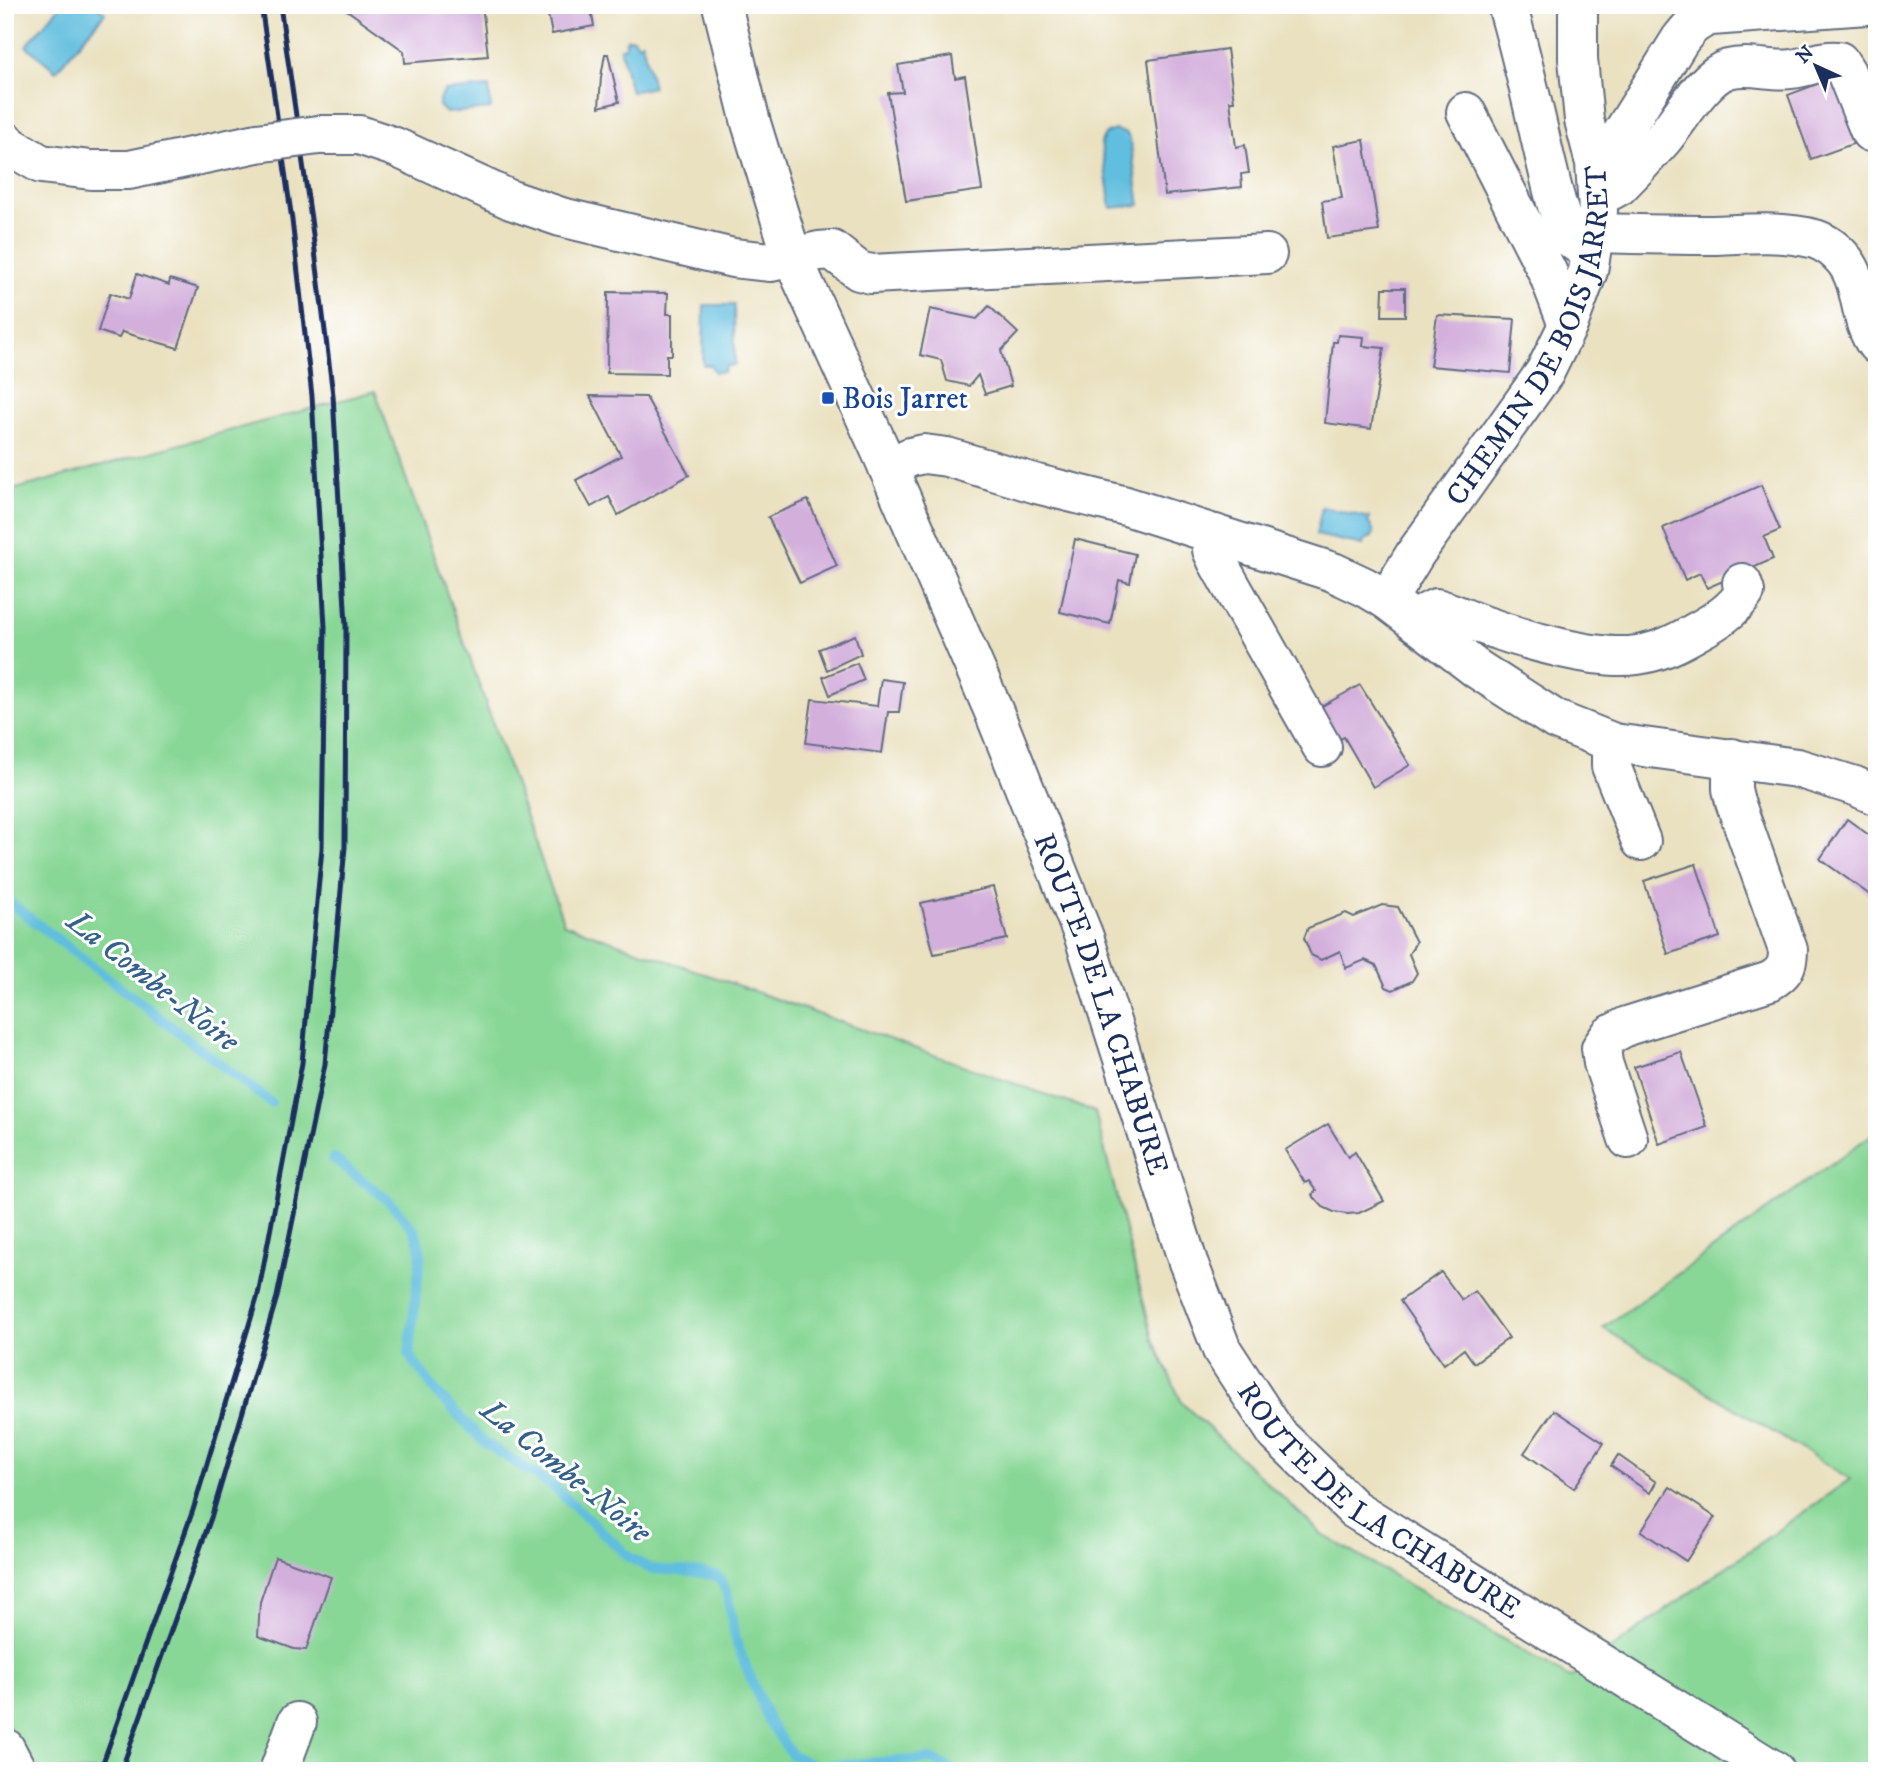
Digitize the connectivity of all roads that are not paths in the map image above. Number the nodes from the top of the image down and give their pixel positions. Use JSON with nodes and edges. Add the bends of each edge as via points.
{"nodes":[{"id":1,"x":722,"y":5,"type":"edge"},
{"id":2,"x":1507,"y":5,"type":"edge"},
{"id":3,"x":1578,"y":5,"type":"edge"},
{"id":4,"x":1867,"y":5,"type":"edge"},
{"id":5,"x":1466,"y":112,"type":"dead end"},
{"id":6,"x":1870,"y":131,"type":"dead end"},
{"id":7,"x":5,"y":141,"type":"edge"},
{"id":8,"x":1595,"y":173,"type":"junction"},
{"id":9,"x":1593,"y":241,"type":"junction"},
{"id":10,"x":1267,"y":254,"type":"dead end"},
{"id":11,"x":792,"y":257,"type":"junction"},
{"id":12,"x":1569,"y":325,"type":"junction"},
{"id":13,"x":1877,"y":345,"type":"edge"},
{"id":14,"x":888,"y":468,"type":"junction"},
{"id":15,"x":1215,"y":534,"type":"junction"},
{"id":16,"x":1742,"y":583,"type":"dead end"},
{"id":17,"x":1387,"y":600,"type":"junction"},
{"id":18,"x":1417,"y":623,"type":"junction"},
{"id":19,"x":1614,"y":743,"type":"junction"},
{"id":20,"x":1322,"y":747,"type":"dead end"},
{"id":21,"x":1732,"y":758,"type":"junction"},
{"id":22,"x":1877,"y":796,"type":"edge"},
{"id":23,"x":1641,"y":841,"type":"dead end"},
{"id":24,"x":1629,"y":1139,"type":"dead end"},
{"id":25,"x":296,"y":1722,"type":"dead end"},
{"id":26,"x":5,"y":1748,"type":"edge"},
{"id":27,"x":17,"y":1771,"type":"edge"},
{"id":28,"x":279,"y":1771,"type":"edge"},
{"id":29,"x":1775,"y":1771,"type":"edge"}],
"edges":[{"from":1,"to":11,"type":"street","name":"ROUTE DE LA CHABURE","via":[[751,123]]},
{"from":2,"to":9,"type":"street","via":[[1561,214],[1569,235],[1579,245]]},
{"from":3,"to":8,"type":"street","name":"CHEMIN DE BOIS JARRET","via":[[1584,120]]},
{"from":4,"to":8,"type":"street","via":[[1699,19],[1680,40],[1616,143],[1604,152]]},
{"from":5,"to":12,"type":"street","via":[[1548,273]]},
{"from":6,"to":8,"type":"street","via":[[1839,61],[1794,69],[1726,69],[1703,86],[1664,138],[1619,186],[1610,191]]},
{"from":7,"to":11,"type":"street","bridge":true,"via":[[41,164],[129,170],[257,143],[359,135],[561,217],[733,258],[771,262]]},
{"from":8,"to":9,"type":"street","name":"CHEMIN DE BOIS JARRET","via":[[1598,211]]},
{"from":9,"to":12,"type":"street","name":"CHEMIN DE BOIS JARRET"},
{"from":9,"to":13,"type":"street","via":[[1780,234],[1818,240],[1846,262],[1856,279],[1866,324]]},
{"from":10,"to":11,"type":"street","via":[[871,274],[859,271],[832,250]]},
{"from":11,"to":14,"type":"street","name":"ROUTE DE LA CHABURE"},
{"from":12,"to":17,"type":"street","name":"CHEMIN DE BOIS JARRET","via":[[1545,372]]},
{"from":14,"to":15,"type":"street","via":[[923,454],[947,457]]},
{"from":14,"to":29,"type":"street","name":"ROUTE DE LA CHABURE","via":[[994,712],[1084,936],[1188,1262],[1222,1350],[1277,1434],[1354,1509]]},
{"from":15,"to":17,"type":"street","via":[[1333,572]]},
{"from":15,"to":20,"type":"street","via":[[1212,550],[1217,561]]},
{"from":16,"to":18,"type":"street","via":[[1745,592],[1738,604],[1718,620],[1669,647],[1638,655],[1607,657],[1549,644],[1436,608]]},
{"from":17,"to":18,"type":"street"},
{"from":18,"to":19,"type":"street","via":[[1556,720]]},
{"from":19,"to":21,"type":"street"},
{"from":19,"to":23,"type":"street","via":[[1611,766]]},
{"from":21,"to":22,"type":"street","via":[[1797,768]]},
{"from":21,"to":24,"type":"street","via":[[1735,802],[1788,950],[1788,964],[1770,981],[1611,1035],[1601,1048],[1603,1063]]},
{"from":25,"to":28,"type":"street"},
{"from":26,"to":27,"type":"street"}]}
